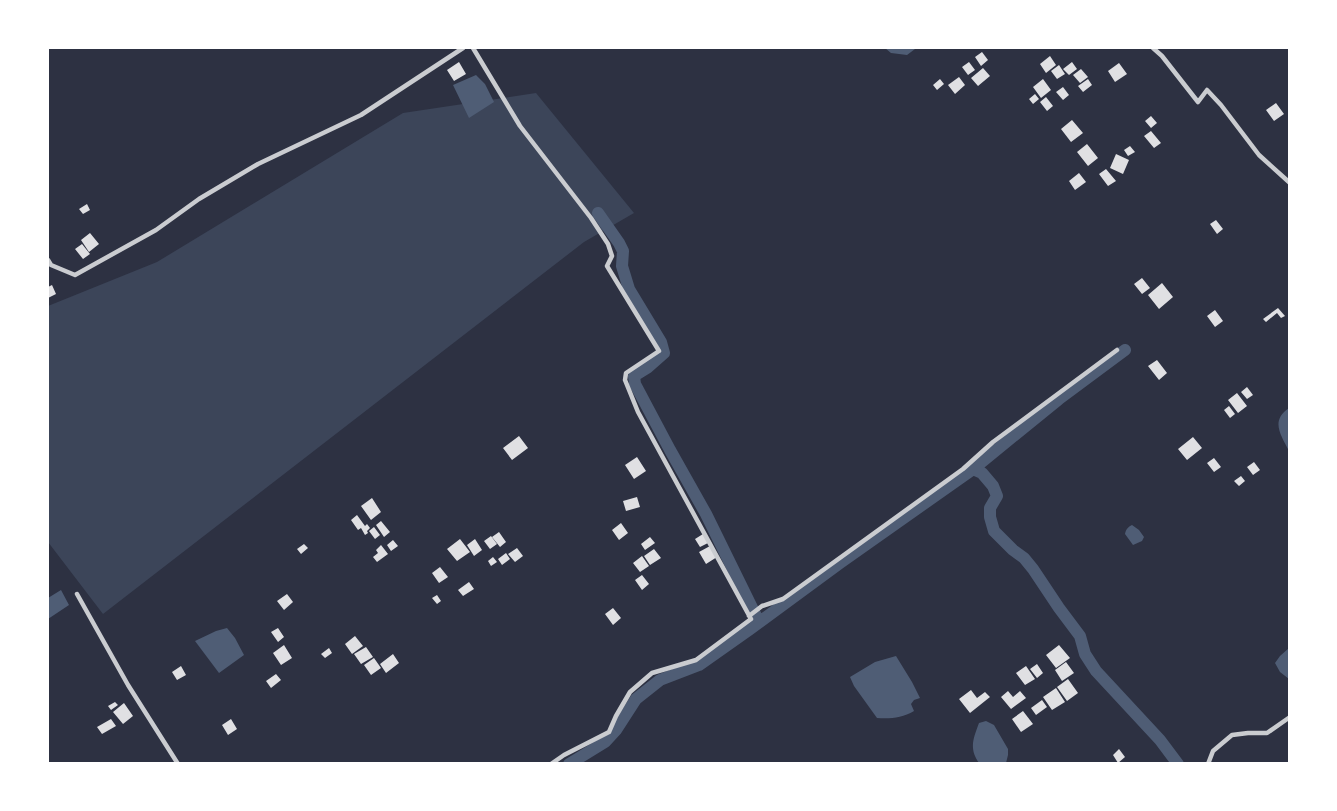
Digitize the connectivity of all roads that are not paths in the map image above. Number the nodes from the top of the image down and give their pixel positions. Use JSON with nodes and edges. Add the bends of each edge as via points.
{"nodes":[{"id":1,"x":462,"y":48,"type":"edge"},
{"id":2,"x":473,"y":48,"type":"edge"},
{"id":3,"x":1153,"y":48,"type":"edge"},
{"id":4,"x":1290,"y":183,"type":"edge"},
{"id":5,"x":48,"y":260,"type":"edge"},
{"id":6,"x":1116,"y":350,"type":"dead end"},
{"id":7,"x":77,"y":594,"type":"dead end"},
{"id":8,"x":750,"y":615,"type":"junction"},
{"id":9,"x":1290,"y":717,"type":"edge"},
{"id":10,"x":178,"y":764,"type":"edge"},
{"id":11,"x":551,"y":764,"type":"edge"},
{"id":12,"x":1208,"y":764,"type":"edge"}],
"edges":[{"from":1,"to":5,"type":"street","via":[[362,115],[258,164],[199,199],[156,230],[75,275],[51,265]]},
{"from":2,"to":8,"type":"street","via":[[520,126],[608,244],[612,256],[606,266],[659,351],[626,373],[638,412]]},
{"from":3,"to":4,"type":"street","via":[[1198,102],[1207,90],[1259,155]]},
{"from":6,"to":8,"type":"street","via":[[993,442],[963,469],[791,594],[762,606]]},
{"from":7,"to":10,"type":"street","via":[[128,685]]},
{"from":8,"to":11,"type":"street","via":[[751,619],[696,660],[652,673],[630,692],[609,732]]},
{"from":9,"to":12,"type":"street","via":[[1267,733],[1232,735],[1213,751]]}]}
